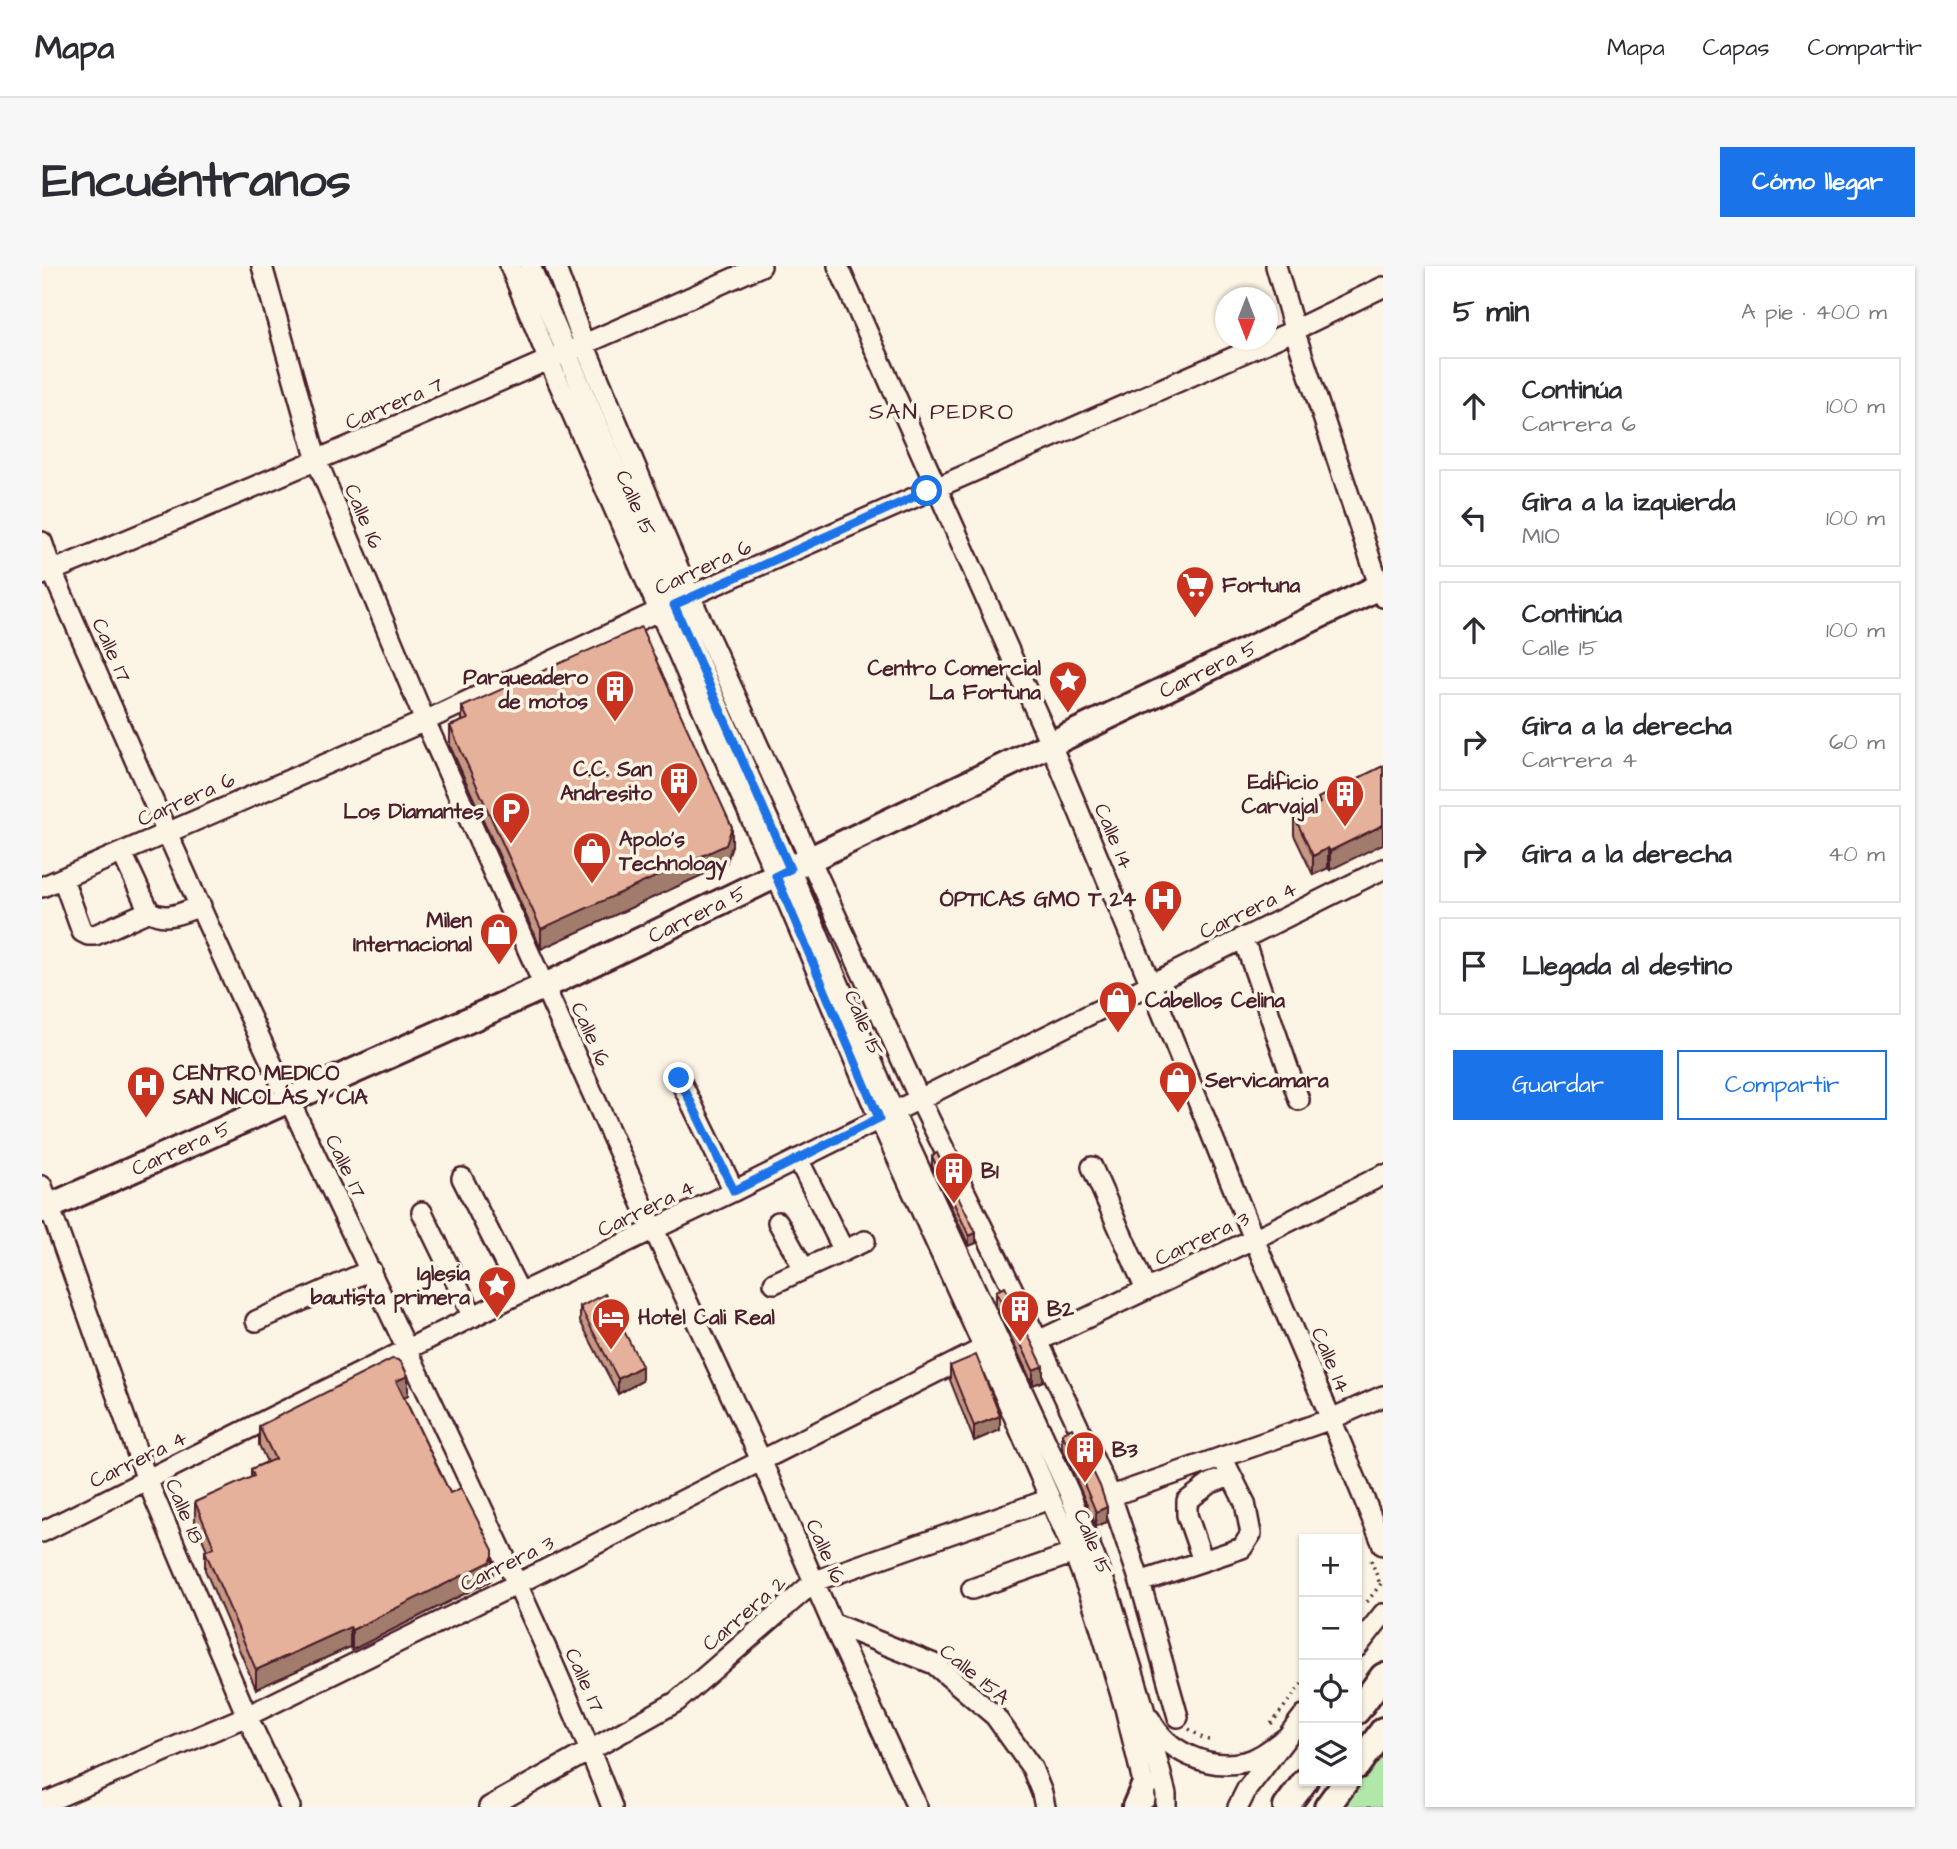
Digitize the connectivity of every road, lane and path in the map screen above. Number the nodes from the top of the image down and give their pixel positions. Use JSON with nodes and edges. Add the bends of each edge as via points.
{"nodes":[{"id":1,"x":262,"y":266,"type":"edge"},
{"id":2,"x":510,"y":266,"type":"edge"},
{"id":3,"x":530,"y":266,"type":"edge"},
{"id":4,"x":555,"y":266,"type":"edge"},
{"id":5,"x":761,"y":266,"type":"edge"},
{"id":6,"x":838,"y":266,"type":"edge"},
{"id":7,"x":1264,"y":266,"type":"edge"},
{"id":8,"x":1276,"y":266,"type":"edge"},
{"id":9,"x":1383,"y":287,"type":"edge"},
{"id":10,"x":1287,"y":330,"type":"junction"},
{"id":11,"x":584,"y":344,"type":"junction"},
{"id":12,"x":558,"y":357,"type":"junction"},
{"id":13,"x":317,"y":461,"type":"junction"},
{"id":14,"x":936,"y":487,"type":"junction"},
{"id":15,"x":42,"y":542,"type":"edge"},
{"id":16,"x":47,"y":573,"type":"edge"},
{"id":17,"x":1379,"y":590,"type":"edge"},
{"id":18,"x":675,"y":604,"type":"junction"},
{"id":19,"x":425,"y":720,"type":"junction"},
{"id":20,"x":1050,"y":745,"type":"junction"},
{"id":21,"x":167,"y":832,"type":"junction"},
{"id":22,"x":122,"y":853,"type":"junction"},
{"id":23,"x":792,"y":868,"type":"junction"},
{"id":24,"x":1383,"y":869,"type":"edge"},
{"id":25,"x":63,"y":878,"type":"junction"},
{"id":26,"x":42,"y":887,"type":"edge"},
{"id":27,"x":201,"y":906,"type":"junction"},
{"id":28,"x":149,"y":911,"type":"junction"},
{"id":29,"x":1243,"y":937,"type":"junction"},
{"id":30,"x":1150,"y":983,"type":"junction"},
{"id":31,"x":545,"y":986,"type":"junction"},
{"id":32,"x":679,"y":1078,"type":"dead end"},
{"id":33,"x":919,"y":1098,"type":"junction"},
{"id":34,"x":289,"y":1100,"type":"junction"},
{"id":35,"x":1299,"y":1100,"type":"dead end"},
{"id":36,"x":886,"y":1114,"type":"junction"},
{"id":37,"x":798,"y":1159,"type":"junction"},
{"id":38,"x":1092,"y":1167,"type":"dead end"},
{"id":39,"x":1383,"y":1175,"type":"edge"},
{"id":40,"x":462,"y":1178,"type":"dead end"},
{"id":41,"x":734,"y":1191,"type":"junction"},
{"id":42,"x":45,"y":1201,"type":"edge"},
{"id":43,"x":422,"y":1212,"type":"dead end"},
{"id":44,"x":778,"y":1222,"type":"dead end"},
{"id":45,"x":654,"y":1230,"type":"junction"},
{"id":46,"x":1254,"y":1239,"type":"junction"},
{"id":47,"x":866,"y":1241,"type":"dead end"},
{"id":48,"x":844,"y":1251,"type":"junction"},
{"id":49,"x":804,"y":1269,"type":"junction"},
{"id":50,"x":371,"y":1270,"type":"junction"},
{"id":51,"x":774,"y":1283,"type":"dead end"},
{"id":52,"x":1146,"y":1290,"type":"junction"},
{"id":53,"x":520,"y":1293,"type":"junction"},
{"id":54,"x":473,"y":1317,"type":"junction"},
{"id":55,"x":256,"y":1321,"type":"dead end"},
{"id":56,"x":1038,"y":1341,"type":"junction"},
{"id":57,"x":984,"y":1348,"type":"junction"},
{"id":58,"x":409,"y":1350,"type":"junction"},
{"id":59,"x":1383,"y":1396,"type":"edge"},
{"id":60,"x":1331,"y":1419,"type":"junction"},
{"id":61,"x":1222,"y":1457,"type":"junction"},
{"id":62,"x":761,"y":1461,"type":"junction"},
{"id":63,"x":1231,"y":1476,"type":"junction"},
{"id":64,"x":147,"y":1480,"type":"junction"},
{"id":65,"x":1111,"y":1496,"type":"junction"},
{"id":66,"x":1050,"y":1499,"type":"junction"},
{"id":67,"x":42,"y":1532,"type":"edge"},
{"id":68,"x":1383,"y":1545,"type":"edge"},
{"id":69,"x":1073,"y":1553,"type":"junction"},
{"id":70,"x":1203,"y":1561,"type":"junction"},
{"id":71,"x":815,"y":1581,"type":"junction"},
{"id":72,"x":1383,"y":1581,"type":"edge"},
{"id":73,"x":1140,"y":1582,"type":"junction"},
{"id":74,"x":517,"y":1584,"type":"junction"},
{"id":75,"x":972,"y":1589,"type":"dead end"},
{"id":76,"x":1365,"y":1604,"type":"dead end"},
{"id":77,"x":1383,"y":1614,"type":"edge"},
{"id":78,"x":832,"y":1623,"type":"junction"},
{"id":79,"x":1362,"y":1641,"type":"edge"},
{"id":80,"x":1383,"y":1676,"type":"edge"},
{"id":81,"x":1299,"y":1687,"type":"edge"},
{"id":82,"x":1362,"y":1704,"type":"edge"},
{"id":83,"x":1143,"y":1705,"type":"junction"},
{"id":84,"x":247,"y":1716,"type":"junction"},
{"id":85,"x":1178,"y":1717,"type":"joint"},
{"id":86,"x":1299,"y":1721,"type":"edge"},
{"id":87,"x":1264,"y":1730,"type":"dead end"},
{"id":88,"x":1383,"y":1730,"type":"edge"},
{"id":89,"x":1287,"y":1737,"type":"junction"},
{"id":90,"x":1216,"y":1742,"type":"dead end"},
{"id":91,"x":591,"y":1751,"type":"junction"},
{"id":92,"x":1362,"y":1759,"type":"edge"},
{"id":93,"x":1301,"y":1786,"type":"edge"},
{"id":94,"x":1342,"y":1786,"type":"edge"},
{"id":95,"x":1141,"y":1800,"type":"edge"},
{"id":96,"x":42,"y":1804,"type":"edge"},
{"id":97,"x":290,"y":1807,"type":"edge"},
{"id":98,"x":489,"y":1807,"type":"edge"},
{"id":99,"x":612,"y":1807,"type":"edge"},
{"id":100,"x":917,"y":1807,"type":"edge"},
{"id":101,"x":1045,"y":1807,"type":"edge"},
{"id":102,"x":1166,"y":1807,"type":"edge"},
{"id":103,"x":1238,"y":1807,"type":"edge"},
{"id":104,"x":1286,"y":1807,"type":"edge"},
{"id":105,"x":1327,"y":1807,"type":"edge"}],
"edges":[{"from":1,"to":13,"type":"street","name":"Calle 16"},
{"from":2,"to":12,"type":"street"},
{"from":3,"to":12,"type":"street"},
{"from":4,"to":11,"type":"street","name":"Calle 15"},
{"from":5,"to":11,"type":"street","name":"Carrera 7"},
{"from":6,"to":14,"type":"street","name":"Calle 14"},
{"from":7,"to":10,"type":"street"},
{"from":8,"to":10,"type":"street"},
{"from":9,"to":10,"type":"street","name":"Carrera 6"},
{"from":10,"to":14,"type":"street","name":"Carrera 6"},
{"from":10,"to":17,"type":"street"},
{"from":11,"to":12,"type":"street","name":"Carrera 7"},
{"from":11,"to":18,"type":"street","name":"Calle 15"},
{"from":12,"to":13,"type":"street","name":"Carrera 7"},
{"from":12,"to":18,"type":"street"},
{"from":13,"to":16,"type":"street","name":"Carrera 7"},
{"from":13,"to":19,"type":"street","name":"Calle 16"},
{"from":14,"to":18,"type":"street","name":"Carrera 6"},
{"from":14,"to":20,"type":"street","name":"Calle 14"},
{"from":15,"to":16,"type":"street","name":"Calle 17"},
{"from":16,"to":21,"type":"street","name":"Calle 17"},
{"from":17,"to":20,"type":"main road","name":"Carrera 5"},
{"from":18,"to":19,"type":"street","name":"Carrera 6"},
{"from":18,"to":23,"type":"street","name":"Calle 15"},
{"from":18,"to":23,"type":"street","name":"Calle 15"},
{"from":19,"to":21,"type":"street","name":"Carrera 6"},
{"from":19,"to":31,"type":"street","name":"Calle 16"},
{"from":20,"to":23,"type":"main road","name":"Carrera 5"},
{"from":20,"to":30,"type":"street","name":"Calle 14"},
{"from":21,"to":22,"type":"street","name":"Carrera 6"},
{"from":21,"to":27,"type":"street","name":"Calle 17"},
{"from":22,"to":25,"type":"street","name":"Carrera 6"},
{"from":22,"to":28,"type":"street"},
{"from":23,"to":31,"type":"main road","name":"Carrera 5"},
{"from":23,"to":33,"type":"street","name":"Calle 15"},
{"from":23,"to":36,"type":"street"},
{"from":24,"to":29,"type":"street","name":"Carrera 4"},
{"from":25,"to":26,"type":"street","name":"Carrera 6"},
{"from":25,"to":28,"type":"street","via":[[82,932],[88,935]]},
{"from":27,"to":28,"type":"street","via":[[163,917]]},
{"from":27,"to":34,"type":"street","name":"Calle 17"},
{"from":29,"to":30,"type":"street","name":"Carrera 4"},
{"from":29,"to":35,"type":"street"},
{"from":30,"to":33,"type":"street","name":"Carrera 4"},
{"from":30,"to":46,"type":"street","name":"Calle 14"},
{"from":31,"to":34,"type":"main road","name":"Carrera 5"},
{"from":31,"to":45,"type":"street","name":"Calle 16"},
{"from":32,"to":41,"type":"street"},
{"from":33,"to":36,"type":"street","name":"Carrera 4"},
{"from":33,"to":56,"type":"street","name":"Calle 15"},
{"from":34,"to":42,"type":"main road","name":"Carrera 5"},
{"from":34,"to":50,"type":"street","name":"Calle 17"},
{"from":36,"to":37,"type":"street","name":"Carrera 4"},
{"from":36,"to":57,"type":"street","name":"Calle 15"},
{"from":36,"to":83,"type":"street","via":[[1069,1492],[1109,1594]]},
{"from":37,"to":41,"type":"street","name":"Carrera 4"},
{"from":37,"to":48,"type":"street"},
{"from":38,"to":52,"type":"street"},
{"from":39,"to":46,"type":"street","name":"Carrera 3"},
{"from":40,"to":53,"type":"street"},
{"from":41,"to":45,"type":"street","name":"Carrera 4"},
{"from":42,"to":64,"type":"street","name":"Calle 18"},
{"from":43,"to":54,"type":"street"},
{"from":44,"to":49,"type":"street"},
{"from":45,"to":53,"type":"street","name":"Carrera 4"},
{"from":45,"to":62,"type":"street","name":"Calle 16"},
{"from":46,"to":52,"type":"street","name":"Carrera 3"},
{"from":46,"to":60,"type":"street","name":"Calle 14"},
{"from":47,"to":48,"type":"street"},
{"from":48,"to":49,"type":"street"},
{"from":49,"to":51,"type":"street"},
{"from":50,"to":55,"type":"street"},
{"from":50,"to":58,"type":"street","name":"Calle 17"},
{"from":52,"to":56,"type":"street","name":"Carrera 3"},
{"from":53,"to":54,"type":"street","name":"Carrera 4"},
{"from":54,"to":58,"type":"street","name":"Carrera 4"},
{"from":56,"to":65,"type":"street","name":"Calle 15"},
{"from":57,"to":62,"type":"street","name":"Carrera 3"},
{"from":57,"to":66,"type":"street","name":"Calle 15"},
{"from":58,"to":64,"type":"street","name":"Carrera 4"},
{"from":58,"to":74,"type":"street","name":"Calle 17"},
{"from":59,"to":60,"type":"street"},
{"from":60,"to":61,"type":"street"},
{"from":60,"to":68,"type":"street","name":"Calle 14"},
{"from":61,"to":63,"type":"street"},
{"from":61,"to":65,"type":"street"},
{"from":62,"to":71,"type":"street","name":"Calle 16"},
{"from":62,"to":74,"type":"street","name":"Carrera 3"},
{"from":63,"to":70,"type":"street","via":[[1211,1483],[1187,1501],[1187,1515]]},
{"from":63,"to":70,"type":"street","via":[[1245,1503],[1251,1534],[1242,1548]]},
{"from":64,"to":67,"type":"street","name":"Carrera 4"},
{"from":64,"to":84,"type":"street","name":"Calle 18"},
{"from":65,"to":73,"type":"street","name":"Calle 15"},
{"from":66,"to":69,"type":"street","name":"Calle 15"},
{"from":66,"to":71,"type":"street","name":"Carrera 2"},
{"from":69,"to":75,"type":"street"},
{"from":69,"to":95,"type":"street","name":"Calle 15","via":[[1125,1708]]},
{"from":70,"to":73,"type":"street"},
{"from":71,"to":78,"type":"street","name":"Calle 16"},
{"from":71,"to":91,"type":"street","name":"Carrera 2","via":[[676,1702]]},
{"from":72,"to":76,"type":"path"},
{"from":73,"to":85,"type":"street","name":"Calle 15"},
{"from":74,"to":84,"type":"street","name":"Carrera 3"},
{"from":74,"to":91,"type":"street","name":"Calle 17"},
{"from":77,"to":79,"type":"street"},
{"from":78,"to":100,"type":"street","name":"Calle 16"},
{"from":78,"to":101,"type":"street","name":"Calle 15A","via":[[934,1664],[995,1716],[1032,1768]]},
{"from":80,"to":82,"type":"main road"},
{"from":81,"to":87,"type":"path"},
{"from":83,"to":89,"type":"street","via":[[1154,1728],[1172,1746],[1218,1764],[1243,1762],[1267,1753]]},
{"from":83,"to":102,"type":"street"},
{"from":84,"to":96,"type":"street","name":"Carrera 3"},
{"from":84,"to":97,"type":"street","name":"Calle 18"},
{"from":85,"to":90,"type":"path","via":[[1195,1734]]},
{"from":86,"to":89,"type":"street"},
{"from":88,"to":92,"type":"main road"},
{"from":89,"to":103,"type":"street","via":[[1247,1788]]},
{"from":91,"to":98,"type":"street","name":"Carrera 2"},
{"from":91,"to":99,"type":"street","name":"Calle 17"},
{"from":93,"to":104,"type":"main road"},
{"from":94,"to":105,"type":"main road"}]}
